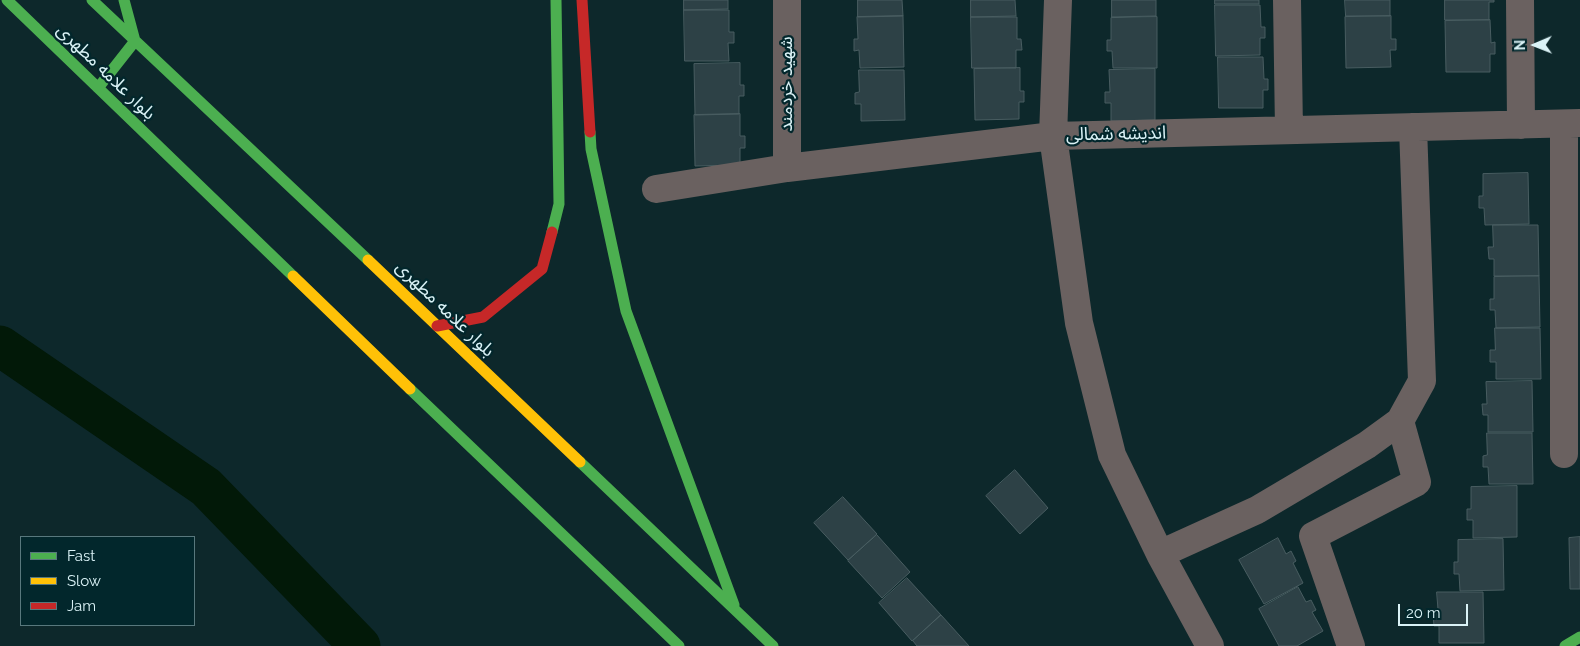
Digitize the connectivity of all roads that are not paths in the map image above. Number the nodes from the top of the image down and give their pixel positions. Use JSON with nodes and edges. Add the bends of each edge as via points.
{"nodes":[{"id":1,"x":92,"y":0,"type":"edge"},
{"id":2,"x":124,"y":0,"type":"edge"},
{"id":3,"x":556,"y":0,"type":"edge"},
{"id":4,"x":582,"y":0,"type":"edge"},
{"id":5,"x":787,"y":0,"type":"edge"},
{"id":6,"x":1058,"y":0,"type":"edge"},
{"id":7,"x":1287,"y":0,"type":"edge"},
{"id":8,"x":1520,"y":0,"type":"edge"},
{"id":9,"x":13,"y":2,"type":"edge"},
{"id":10,"x":5,"y":18,"type":"dead end"},
{"id":11,"x":135,"y":41,"type":"junction"},
{"id":12,"x":98,"y":88,"type":"junction"},
{"id":13,"x":1572,"y":124,"type":"edge"},
{"id":14,"x":1521,"y":125,"type":"junction"},
{"id":15,"x":1413,"y":127,"type":"junction"},
{"id":16,"x":1289,"y":130,"type":"junction"},
{"id":17,"x":1053,"y":136,"type":"junction"},
{"id":18,"x":787,"y":168,"type":"junction"},
{"id":19,"x":656,"y":189,"type":"dead end"},
{"id":20,"x":437,"y":326,"type":"junction"},
{"id":21,"x":1400,"y":421,"type":"junction"},
{"id":22,"x":1564,"y":454,"type":"dead end"},
{"id":23,"x":1160,"y":554,"type":"junction"},
{"id":24,"x":736,"y":612,"type":"junction"},
{"id":25,"x":1580,"y":637,"type":"edge"},
{"id":26,"x":679,"y":646,"type":"edge"},
{"id":27,"x":773,"y":646,"type":"edge"},
{"id":28,"x":1210,"y":646,"type":"edge"},
{"id":29,"x":1351,"y":646,"type":"edge"},
{"id":30,"x":1565,"y":646,"type":"edge"}],
"edges":[{"from":1,"to":11,"type":"street","name":"بلوار علامه مطهری"},
{"from":2,"to":11,"type":"street"},
{"from":3,"to":20,"type":"street","via":[[559,204],[542,269],[483,317]]},
{"from":4,"to":24,"type":"street","via":[[591,149],[626,311]]},
{"from":5,"to":18,"type":"street","name":"شهید خردمند"},
{"from":6,"to":17,"type":"street"},
{"from":7,"to":16,"type":"street"},
{"from":8,"to":14,"type":"street"},
{"from":9,"to":10,"type":"street"},
{"from":9,"to":12,"type":"street","name":"بلوار علامه مطهری"},
{"from":11,"to":12,"type":"street"},
{"from":11,"to":20,"type":"street","name":"بلوار علامه مطهری"},
{"from":12,"to":26,"type":"street","name":"بلوار علامه مطهری"},
{"from":13,"to":14,"type":"street","name":"اندیشه شمالی"},
{"from":13,"to":22,"type":"street"},
{"from":14,"to":15,"type":"street","name":"اندیشه شمالی"},
{"from":15,"to":16,"type":"street","name":"اندیشه شمالی"},
{"from":15,"to":21,"type":"street","via":[[1422,381]]},
{"from":16,"to":17,"type":"street","name":"اندیشه شمالی"},
{"from":17,"to":18,"type":"street","name":"اندیشه شمالی"},
{"from":17,"to":23,"type":"street","via":[[1079,323],[1112,455]]},
{"from":18,"to":19,"type":"street","name":"اندیشه شمالی"},
{"from":20,"to":24,"type":"street","name":"بلوار علامه مطهری"},
{"from":21,"to":23,"type":"street","via":[[1367,445],[1257,510]]},
{"from":21,"to":29,"type":"street","via":[[1417,482],[1313,536]]},
{"from":23,"to":28,"type":"street"},
{"from":24,"to":27,"type":"street","name":"بلوار علامه مطهری"},
{"from":25,"to":30,"type":"street"}]}
